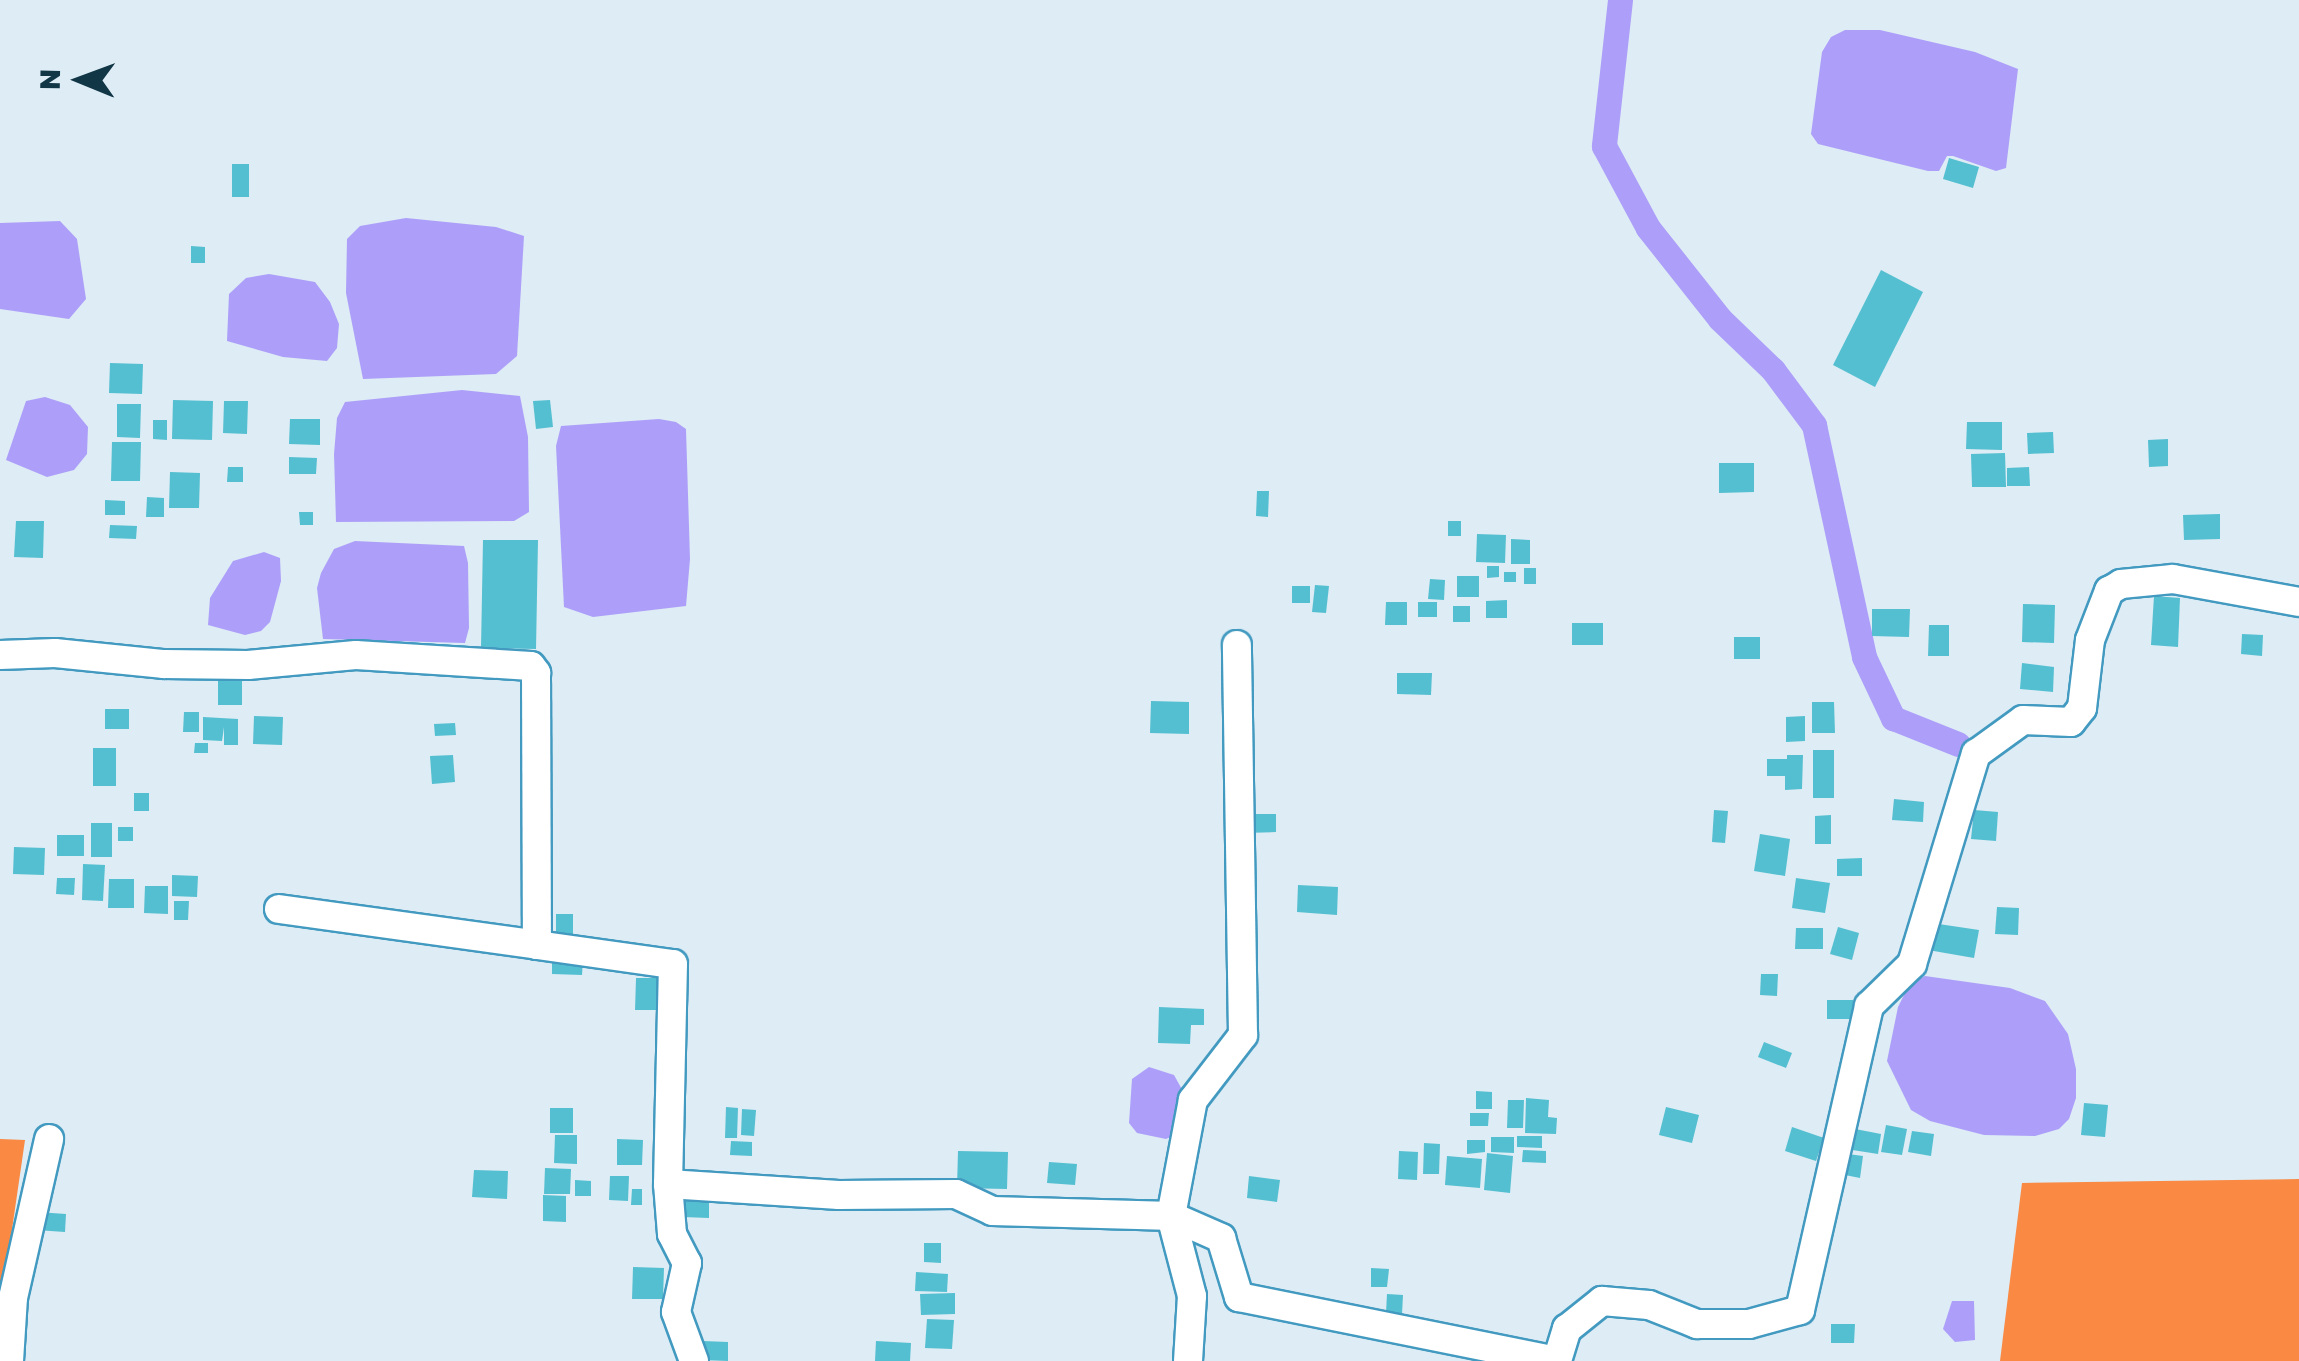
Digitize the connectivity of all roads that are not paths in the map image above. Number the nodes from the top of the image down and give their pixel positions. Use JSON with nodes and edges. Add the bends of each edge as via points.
{"nodes":[{"id":1,"x":2299,"y":602,"type":"edge"},
{"id":2,"x":1237,"y":645,"type":"dead end"},
{"id":3,"x":0,"y":655,"type":"edge"},
{"id":4,"x":279,"y":909,"type":"dead end"},
{"id":5,"x":537,"y":945,"type":"junction"},
{"id":6,"x":49,"y":1138,"type":"dead end"},
{"id":7,"x":668,"y":1184,"type":"junction"},
{"id":8,"x":1171,"y":1216,"type":"junction"},
{"id":9,"x":9,"y":1361,"type":"edge"},
{"id":10,"x":694,"y":1361,"type":"edge"},
{"id":11,"x":1188,"y":1361,"type":"edge"},
{"id":12,"x":1557,"y":1361,"type":"edge"}],
"edges":[{"from":1,"to":12,"type":"street","via":[[2173,579],[2109,591],[2090,640],[2082,708],[2070,722],[2024,720],[1976,754],[1912,964],[1869,1006],[1800,1310],[1749,1324],[1697,1324],[1649,1306],[1602,1301],[1567,1329]]},
{"from":2,"to":8,"type":"street","via":[[1243,1035],[1192,1100]]},
{"from":3,"to":5,"type":"street","via":[[248,664],[356,654],[531,666]]},
{"from":4,"to":5,"type":"street"},
{"from":5,"to":7,"type":"street","via":[[672,964]]},
{"from":6,"to":9,"type":"street","via":[[13,1298]]},
{"from":7,"to":8,"type":"street","via":[[839,1195],[956,1194],[992,1211]]},
{"from":7,"to":10,"type":"street","via":[[672,1234],[687,1263],[676,1312]]},
{"from":8,"to":11,"type":"street","via":[[1192,1296]]},
{"from":8,"to":12,"type":"street","via":[[1221,1238],[1239,1297]]}]}
